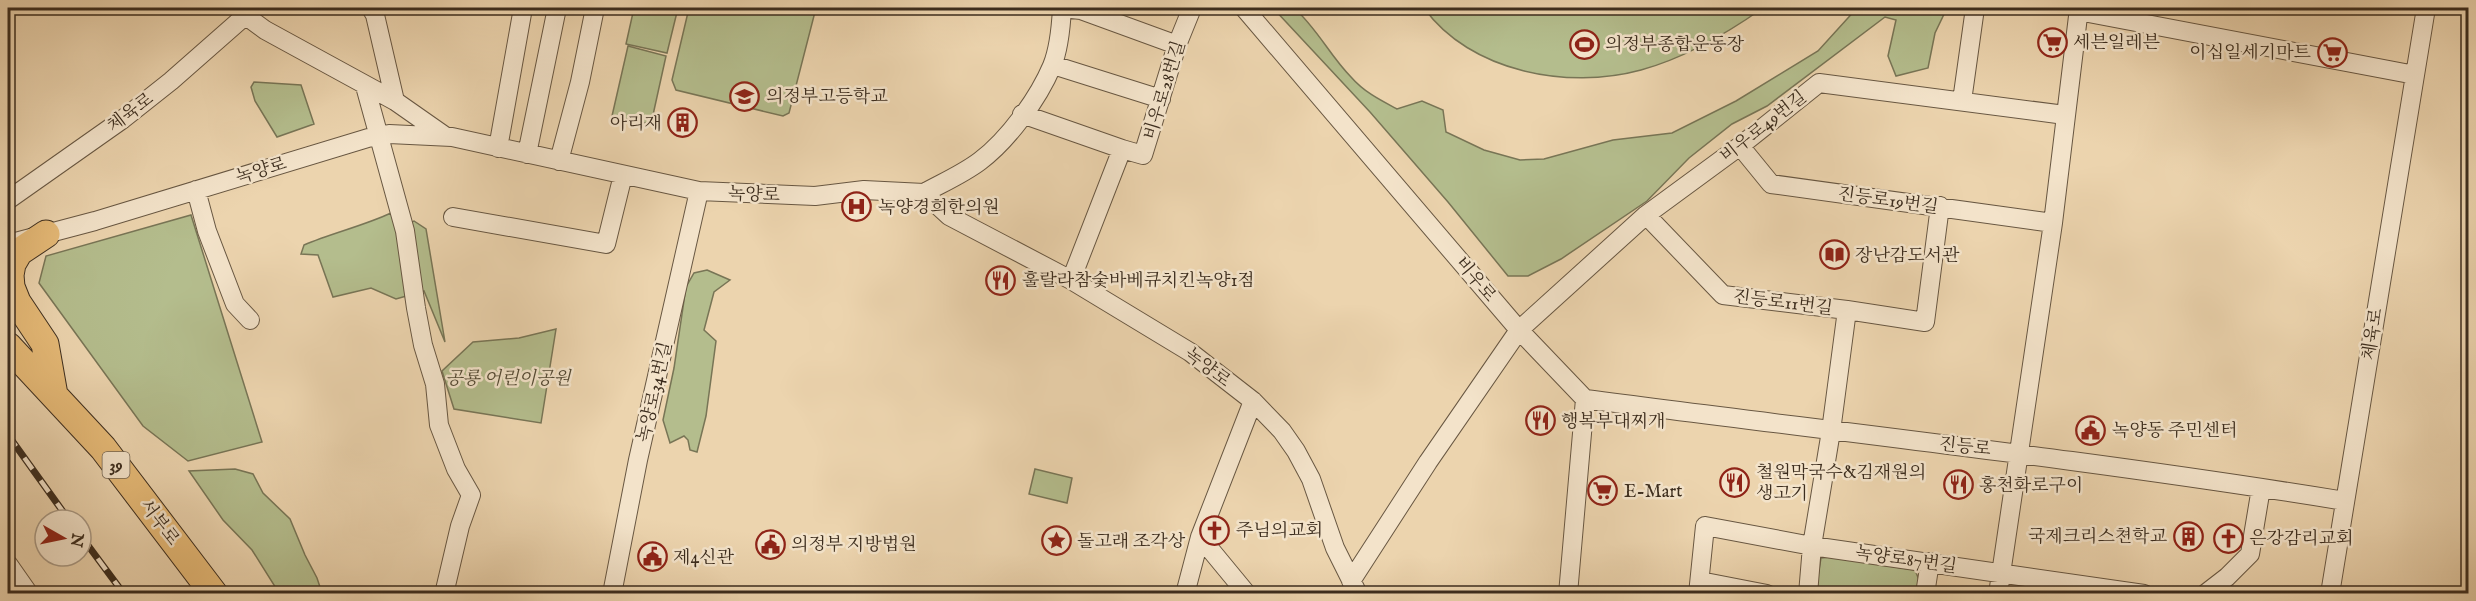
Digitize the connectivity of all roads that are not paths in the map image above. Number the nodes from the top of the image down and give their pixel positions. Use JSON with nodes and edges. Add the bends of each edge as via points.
{"nodes":[{"id":1,"x":371,"y":8,"type":"edge"},
{"id":2,"x":523,"y":8,"type":"edge"},
{"id":3,"x":557,"y":8,"type":"edge"},
{"id":4,"x":595,"y":8,"type":"edge"},
{"id":5,"x":1062,"y":8,"type":"edge"},
{"id":6,"x":1192,"y":8,"type":"edge"},
{"id":7,"x":1244,"y":8,"type":"edge"},
{"id":8,"x":1975,"y":8,"type":"edge"},
{"id":9,"x":2426,"y":8,"type":"edge"},
{"id":10,"x":2079,"y":9,"type":"edge"},
{"id":11,"x":250,"y":12,"type":"edge"},
{"id":12,"x":1177,"y":45,"type":"junction"},
{"id":13,"x":1053,"y":64,"type":"junction"},
{"id":14,"x":2415,"y":75,"type":"junction"},
{"id":15,"x":365,"y":86,"type":"junction"},
{"id":16,"x":1161,"y":99,"type":"junction"},
{"id":17,"x":395,"y":101,"type":"junction"},
{"id":18,"x":1962,"y":101,"type":"junction"},
{"id":19,"x":1022,"y":114,"type":"junction"},
{"id":20,"x":2065,"y":115,"type":"junction"},
{"id":21,"x":380,"y":136,"type":"junction"},
{"id":22,"x":445,"y":136,"type":"junction"},
{"id":23,"x":1740,"y":146,"type":"junction"},
{"id":24,"x":498,"y":148,"type":"junction"},
{"id":25,"x":1122,"y":149,"type":"junction"},
{"id":26,"x":527,"y":154,"type":"junction"},
{"id":27,"x":559,"y":161,"type":"junction"},
{"id":28,"x":623,"y":175,"type":"junction"},
{"id":29,"x":196,"y":190,"type":"junction"},
{"id":30,"x":699,"y":191,"type":"junction"},
{"id":31,"x":924,"y":193,"type":"junction"},
{"id":32,"x":8,"y":200,"type":"edge"},
{"id":33,"x":1940,"y":206,"type":"junction"},
{"id":34,"x":1646,"y":215,"type":"junction"},
{"id":35,"x":453,"y":217,"type":"dead end"},
{"id":36,"x":2053,"y":223,"type":"junction"},
{"id":37,"x":46,"y":234,"type":"junction"},
{"id":38,"x":8,"y":244,"type":"edge"},
{"id":39,"x":1071,"y":280,"type":"junction"},
{"id":40,"x":1847,"y":310,"type":"junction"},
{"id":41,"x":250,"y":320,"type":"dead end"},
{"id":42,"x":1519,"y":330,"type":"junction"},
{"id":43,"x":8,"y":345,"type":"edge"},
{"id":44,"x":54,"y":395,"type":"junction"},
{"id":45,"x":1585,"y":399,"type":"junction"},
{"id":46,"x":1253,"y":401,"type":"junction"},
{"id":47,"x":1831,"y":431,"type":"junction"},
{"id":48,"x":2019,"y":452,"type":"junction"},
{"id":49,"x":2260,"y":488,"type":"junction"},
{"id":50,"x":2345,"y":501,"type":"junction"},
{"id":51,"x":1200,"y":537,"type":"junction"},
{"id":52,"x":1812,"y":546,"type":"junction"},
{"id":53,"x":1930,"y":562,"type":"junction"},
{"id":54,"x":10,"y":572,"type":"edge"},
{"id":55,"x":2001,"y":572,"type":"junction"},
{"id":56,"x":1354,"y":587,"type":"edge"},
{"id":57,"x":1699,"y":587,"type":"edge"},
{"id":58,"x":2085,"y":589,"type":"edge"},
{"id":59,"x":29,"y":594,"type":"edge"},
{"id":60,"x":214,"y":594,"type":"edge"},
{"id":61,"x":444,"y":594,"type":"edge"},
{"id":62,"x":612,"y":594,"type":"edge"},
{"id":63,"x":1185,"y":594,"type":"edge"},
{"id":64,"x":1247,"y":594,"type":"edge"},
{"id":65,"x":1568,"y":594,"type":"edge"},
{"id":66,"x":1767,"y":594,"type":"edge"},
{"id":67,"x":1808,"y":594,"type":"edge"},
{"id":68,"x":1925,"y":594,"type":"edge"},
{"id":69,"x":1998,"y":594,"type":"edge"},
{"id":70,"x":2144,"y":594,"type":"edge"},
{"id":71,"x":2205,"y":594,"type":"edge"},
{"id":72,"x":2330,"y":594,"type":"edge"}],
"edges":[{"from":1,"to":17,"type":"street"},
{"from":2,"to":24,"type":"street"},
{"from":3,"to":26,"type":"street"},
{"from":4,"to":27,"type":"street"},
{"from":5,"to":12,"type":"street","via":[[1081,10]]},
{"from":5,"to":13,"type":"street"},
{"from":6,"to":12,"type":"street","name":"비우로28번길"},
{"from":7,"to":42,"type":"street","name":"비우로"},
{"from":8,"to":18,"type":"street"},
{"from":9,"to":14,"type":"street","name":"체육로"},
{"from":10,"to":14,"type":"street"},
{"from":10,"to":20,"type":"street"},
{"from":11,"to":15,"type":"street","name":"체육로","via":[[265,30]]},
{"from":11,"to":32,"type":"street","name":"체육로","via":[[123,119]]},
{"from":12,"to":16,"type":"street","name":"비우로28번길"},
{"from":13,"to":16,"type":"street"},
{"from":13,"to":19,"type":"street"},
{"from":14,"to":50,"type":"street","name":"체육로"},
{"from":15,"to":17,"type":"street","name":"체육로"},
{"from":15,"to":21,"type":"street"},
{"from":16,"to":25,"type":"street","name":"비우로28번길","via":[[1143,155]]},
{"from":17,"to":22,"type":"street","name":"체육로"},
{"from":18,"to":20,"type":"street","name":"비우로49번길"},
{"from":18,"to":23,"type":"street","name":"비우로49번길","via":[[1819,82]]},
{"from":19,"to":25,"type":"street"},
{"from":19,"to":31,"type":"street","via":[[1008,135],[979,162]]},
{"from":20,"to":36,"type":"street"},
{"from":21,"to":22,"type":"street","name":"녹양로"},
{"from":21,"to":29,"type":"street","name":"녹양로"},
{"from":21,"to":61,"type":"street","via":[[405,231],[418,317],[435,384],[439,425],[471,495]]},
{"from":22,"to":24,"type":"street","name":"녹양로"},
{"from":23,"to":33,"type":"street","name":"진등로19번길","via":[[1771,184]]},
{"from":23,"to":34,"type":"street","name":"비우로49번길"},
{"from":24,"to":26,"type":"street","name":"녹양로"},
{"from":25,"to":39,"type":"street","name":"비우로28번길"},
{"from":26,"to":27,"type":"street","name":"녹양로"},
{"from":27,"to":28,"type":"street","name":"녹양로"},
{"from":28,"to":30,"type":"street","name":"녹양로"},
{"from":28,"to":35,"type":"street","via":[[606,244]]},
{"from":29,"to":37,"type":"street","name":"녹양로"},
{"from":29,"to":41,"type":"street","via":[[235,304]]},
{"from":30,"to":31,"type":"street","name":"녹양로","via":[[815,196],[864,190]]},
{"from":30,"to":62,"type":"street","name":"녹양로34번길"},
{"from":31,"to":39,"type":"street","name":"녹양로","via":[[950,216]]},
{"from":33,"to":36,"type":"street","name":"진등로19번길"},
{"from":33,"to":40,"type":"street","name":"진등로11번길","via":[[1925,322]]},
{"from":34,"to":40,"type":"street","name":"진등로11번길","via":[[1723,295]]},
{"from":34,"to":42,"type":"street","name":"비우로49번길"},
{"from":36,"to":48,"type":"street"},
{"from":37,"to":38,"type":"street","name":"녹양로"},
{"from":37,"to":44,"type":"main road","via":[[19,252],[12,264],[10,281],[17,302],[45,344]]},
{"from":39,"to":46,"type":"street","name":"녹양로","via":[[1190,352]]},
{"from":40,"to":47,"type":"street","name":"진등로11번길"},
{"from":42,"to":45,"type":"street","name":"비우로"},
{"from":42,"to":56,"type":"street","name":"녹양로","via":[[1428,462]]},
{"from":43,"to":44,"type":"main road","name":"서부로","number":"39"},
{"from":44,"to":60,"type":"main road","name":"서부로","number":"39","via":[[104,448]]},
{"from":45,"to":47,"type":"street","name":"진등로"},
{"from":45,"to":65,"type":"street"},
{"from":46,"to":51,"type":"street"},
{"from":46,"to":56,"type":"street","name":"녹양로","via":[[1296,452]]},
{"from":47,"to":48,"type":"street","name":"진등로"},
{"from":47,"to":52,"type":"street"},
{"from":48,"to":49,"type":"street","name":"진등로"},
{"from":48,"to":55,"type":"street"},
{"from":49,"to":50,"type":"street","name":"진등로"},
{"from":49,"to":71,"type":"street","via":[[2250,554]]},
{"from":50,"to":72,"type":"street","name":"체육로"},
{"from":51,"to":63,"type":"street"},
{"from":51,"to":64,"type":"street"},
{"from":52,"to":53,"type":"street","name":"녹양로87번길"},
{"from":52,"to":57,"type":"street","name":"녹양로87번길","via":[[1705,526]]},
{"from":52,"to":67,"type":"street"},
{"from":53,"to":55,"type":"street","name":"녹양로87번길"},
{"from":53,"to":68,"type":"street"},
{"from":54,"to":59,"type":"street"},
{"from":55,"to":58,"type":"street","name":"녹양로87번길"},
{"from":55,"to":69,"type":"street"},
{"from":57,"to":66,"type":"street"},
{"from":58,"to":70,"type":"street","name":"녹양로87번길"}]}
